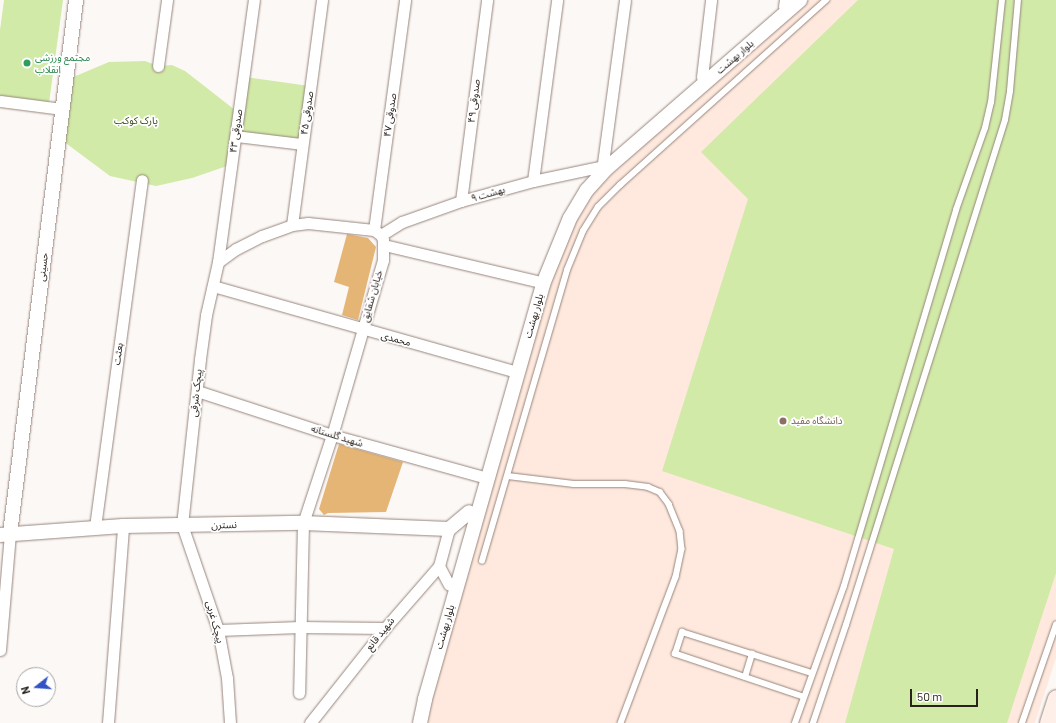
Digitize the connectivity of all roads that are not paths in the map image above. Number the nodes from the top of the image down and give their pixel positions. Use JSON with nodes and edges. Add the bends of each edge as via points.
{"nodes":[{"id":1,"x":76,"y":0,"type":"edge"},
{"id":2,"x":167,"y":0,"type":"edge"},
{"id":3,"x":254,"y":0,"type":"edge"},
{"id":4,"x":322,"y":0,"type":"edge"},
{"id":5,"x":405,"y":0,"type":"edge"},
{"id":6,"x":487,"y":0,"type":"edge"},
{"id":7,"x":557,"y":0,"type":"edge"},
{"id":8,"x":626,"y":0,"type":"edge"},
{"id":9,"x":711,"y":0,"type":"edge"},
{"id":10,"x":800,"y":0,"type":"edge"},
{"id":11,"x":826,"y":0,"type":"edge"},
{"id":12,"x":1002,"y":0,"type":"edge"},
{"id":13,"x":1018,"y":0,"type":"edge"},
{"id":14,"x":787,"y":2,"type":"edge"},
{"id":15,"x":158,"y":66,"type":"dead end"},
{"id":16,"x":702,"y":77,"type":"junction"},
{"id":17,"x":0,"y":101,"type":"edge"},
{"id":18,"x":62,"y":109,"type":"junction"},
{"id":19,"x":236,"y":136,"type":"junction"},
{"id":20,"x":302,"y":144,"type":"junction"},
{"id":21,"x":601,"y":165,"type":"junction"},
{"id":22,"x":142,"y":180,"type":"dead end"},
{"id":23,"x":532,"y":181,"type":"junction"},
{"id":24,"x":461,"y":202,"type":"junction"},
{"id":25,"x":292,"y":225,"type":"junction"},
{"id":26,"x":380,"y":237,"type":"junction"},
{"id":27,"x":218,"y":262,"type":"junction"},
{"id":28,"x":536,"y":281,"type":"junction"},
{"id":29,"x":213,"y":286,"type":"junction"},
{"id":30,"x":362,"y":330,"type":"junction"},
{"id":31,"x":510,"y":370,"type":"junction"},
{"id":32,"x":197,"y":391,"type":"junction"},
{"id":33,"x":332,"y":435,"type":"junction"},
{"id":34,"x":480,"y":476,"type":"junction"},
{"id":35,"x":508,"y":476,"type":"junction"},
{"id":36,"x":469,"y":512,"type":"junction"},
{"id":37,"x":303,"y":523,"type":"junction"},
{"id":38,"x":123,"y":526,"type":"junction"},
{"id":39,"x":182,"y":526,"type":"junction"},
{"id":40,"x":95,"y":527,"type":"junction"},
{"id":41,"x":449,"y":529,"type":"junction"},
{"id":42,"x":5,"y":534,"type":"edge"},
{"id":43,"x":482,"y":560,"type":"dead end"},
{"id":44,"x":439,"y":566,"type":"junction"},
{"id":45,"x":449,"y":586,"type":"junction"},
{"id":46,"x":1056,"y":625,"type":"edge"},
{"id":47,"x":300,"y":627,"type":"junction"},
{"id":48,"x":385,"y":628,"type":"junction"},
{"id":49,"x":218,"y":630,"type":"junction"},
{"id":50,"x":0,"y":650,"type":"edge"},
{"id":51,"x":752,"y":654,"type":"junction"},
{"id":52,"x":812,"y":673,"type":"junction"},
{"id":53,"x":745,"y":677,"type":"junction"},
{"id":54,"x":299,"y":693,"type":"dead end"},
{"id":55,"x":803,"y":697,"type":"junction"},
{"id":56,"x":1056,"y":698,"type":"edge"},
{"id":57,"x":108,"y":723,"type":"edge"},
{"id":58,"x":230,"y":723,"type":"edge"},
{"id":59,"x":310,"y":723,"type":"edge"},
{"id":60,"x":411,"y":723,"type":"edge"},
{"id":61,"x":420,"y":723,"type":"edge"},
{"id":62,"x":621,"y":723,"type":"edge"},
{"id":63,"x":795,"y":723,"type":"edge"},
{"id":64,"x":812,"y":723,"type":"edge"},
{"id":65,"x":1022,"y":723,"type":"edge"},
{"id":66,"x":1048,"y":723,"type":"edge"}],
"edges":[{"from":1,"to":18,"type":"street","name":"حسینی"},
{"from":2,"to":15,"type":"street"},
{"from":3,"to":19,"type":"street","name":"صدوقی ۴۳"},
{"from":4,"to":20,"type":"street","name":"صدوقی ۴۵"},
{"from":5,"to":26,"type":"street","name":"صدوقی ۴۷"},
{"from":6,"to":24,"type":"street","name":"صدوقی ۴۹"},
{"from":7,"to":23,"type":"street"},
{"from":8,"to":21,"type":"street"},
{"from":9,"to":16,"type":"street"},
{"from":10,"to":61,"type":"street","name":"بلوار بهشت","via":[[607,168],[587,190],[570,218],[543,284],[424,699]]},
{"from":11,"to":35,"type":"lane","via":[[598,207],[583,231],[567,270]]},
{"from":12,"to":52,"type":"lane","via":[[991,103],[985,128],[956,210],[844,586]]},
{"from":13,"to":64,"type":"lane","via":[[1005,120],[853,603]]},
{"from":14,"to":16,"type":"street","name":"بلوار بهشت"},
{"from":16,"to":21,"type":"street","name":"بلوار بهشت"},
{"from":17,"to":18,"type":"street"},
{"from":18,"to":42,"type":"street","name":"حسینی"},
{"from":19,"to":20,"type":"street"},
{"from":19,"to":27,"type":"street","name":"صدوقی ۴۳"},
{"from":20,"to":25,"type":"street","name":"صدوقی ۴۵"},
{"from":21,"to":23,"type":"street","name":"بهشت ۹"},
{"from":21,"to":28,"type":"street","name":"بلوار بهشت","via":[[582,185],[562,217]]},
{"from":22,"to":40,"type":"street","name":"بعثت"},
{"from":23,"to":24,"type":"street","name":"بهشت ۹"},
{"from":24,"to":26,"type":"street","name":"بهشت ۹","via":[[402,222]]},
{"from":25,"to":26,"type":"street","via":[[323,224]]},
{"from":25,"to":27,"type":"street","via":[[248,243]]},
{"from":26,"to":28,"type":"street"},
{"from":26,"to":30,"type":"street","name":"خیابان شقایق","via":[[383,260]]},
{"from":27,"to":29,"type":"street","name":"پیچک شرقی"},
{"from":28,"to":31,"type":"street","name":"بلوار بهشت"},
{"from":29,"to":30,"type":"street","name":"محمدی"},
{"from":29,"to":32,"type":"street","name":"پیچک شرقی","via":[[206,315]]},
{"from":30,"to":31,"type":"street","name":"محمدی"},
{"from":30,"to":33,"type":"street","name":"خیابان شقایق"},
{"from":31,"to":34,"type":"street","name":"بلوار بهشت"},
{"from":32,"to":33,"type":"street","name":"شهید گلستانه"},
{"from":32,"to":39,"type":"street","name":"پیچک شرقی"},
{"from":33,"to":34,"type":"street","name":"شهید گلستانه"},
{"from":33,"to":37,"type":"street","name":"خیابان شقایق"},
{"from":34,"to":36,"type":"street","name":"بلوار بهشت"},
{"from":35,"to":43,"type":"lane"},
{"from":35,"to":62,"type":"lane","via":[[574,484],[625,484],[648,487],[660,492],[670,504],[680,531],[682,549],[676,577]]},
{"from":36,"to":41,"type":"street"},
{"from":36,"to":45,"type":"street","name":"بلوار بهشت"},
{"from":37,"to":39,"type":"street","name":"نسترن"},
{"from":37,"to":41,"type":"street","name":"نسترن"},
{"from":37,"to":47,"type":"street","name":"خیابان شقایق"},
{"from":38,"to":39,"type":"street","name":"نسترن"},
{"from":38,"to":40,"type":"street","name":"نسترن"},
{"from":38,"to":57,"type":"street"},
{"from":39,"to":49,"type":"street","name":"پیچک غربی"},
{"from":40,"to":42,"type":"street","name":"نسترن"},
{"from":41,"to":44,"type":"street"},
{"from":42,"to":50,"type":"street"},
{"from":44,"to":45,"type":"street"},
{"from":44,"to":48,"type":"street","name":"شهید قانع"},
{"from":45,"to":60,"type":"street","name":"بلوار بهشت"},
{"from":46,"to":65,"type":"lane"},
{"from":47,"to":48,"type":"street"},
{"from":47,"to":49,"type":"street"},
{"from":47,"to":54,"type":"street","name":"خیابان شقایق"},
{"from":48,"to":59,"type":"street","name":"شهید قانع"},
{"from":49,"to":58,"type":"street","name":"پیچک غربی","via":[[227,678]]},
{"from":51,"to":52,"type":"lane"},
{"from":51,"to":53,"type":"lane"},
{"from":51,"to":53,"type":"lane","via":[[682,632],[675,654]]},
{"from":52,"to":55,"type":"lane"},
{"from":53,"to":55,"type":"lane"},
{"from":55,"to":63,"type":"lane"},
{"from":56,"to":66,"type":"main road"}]}
